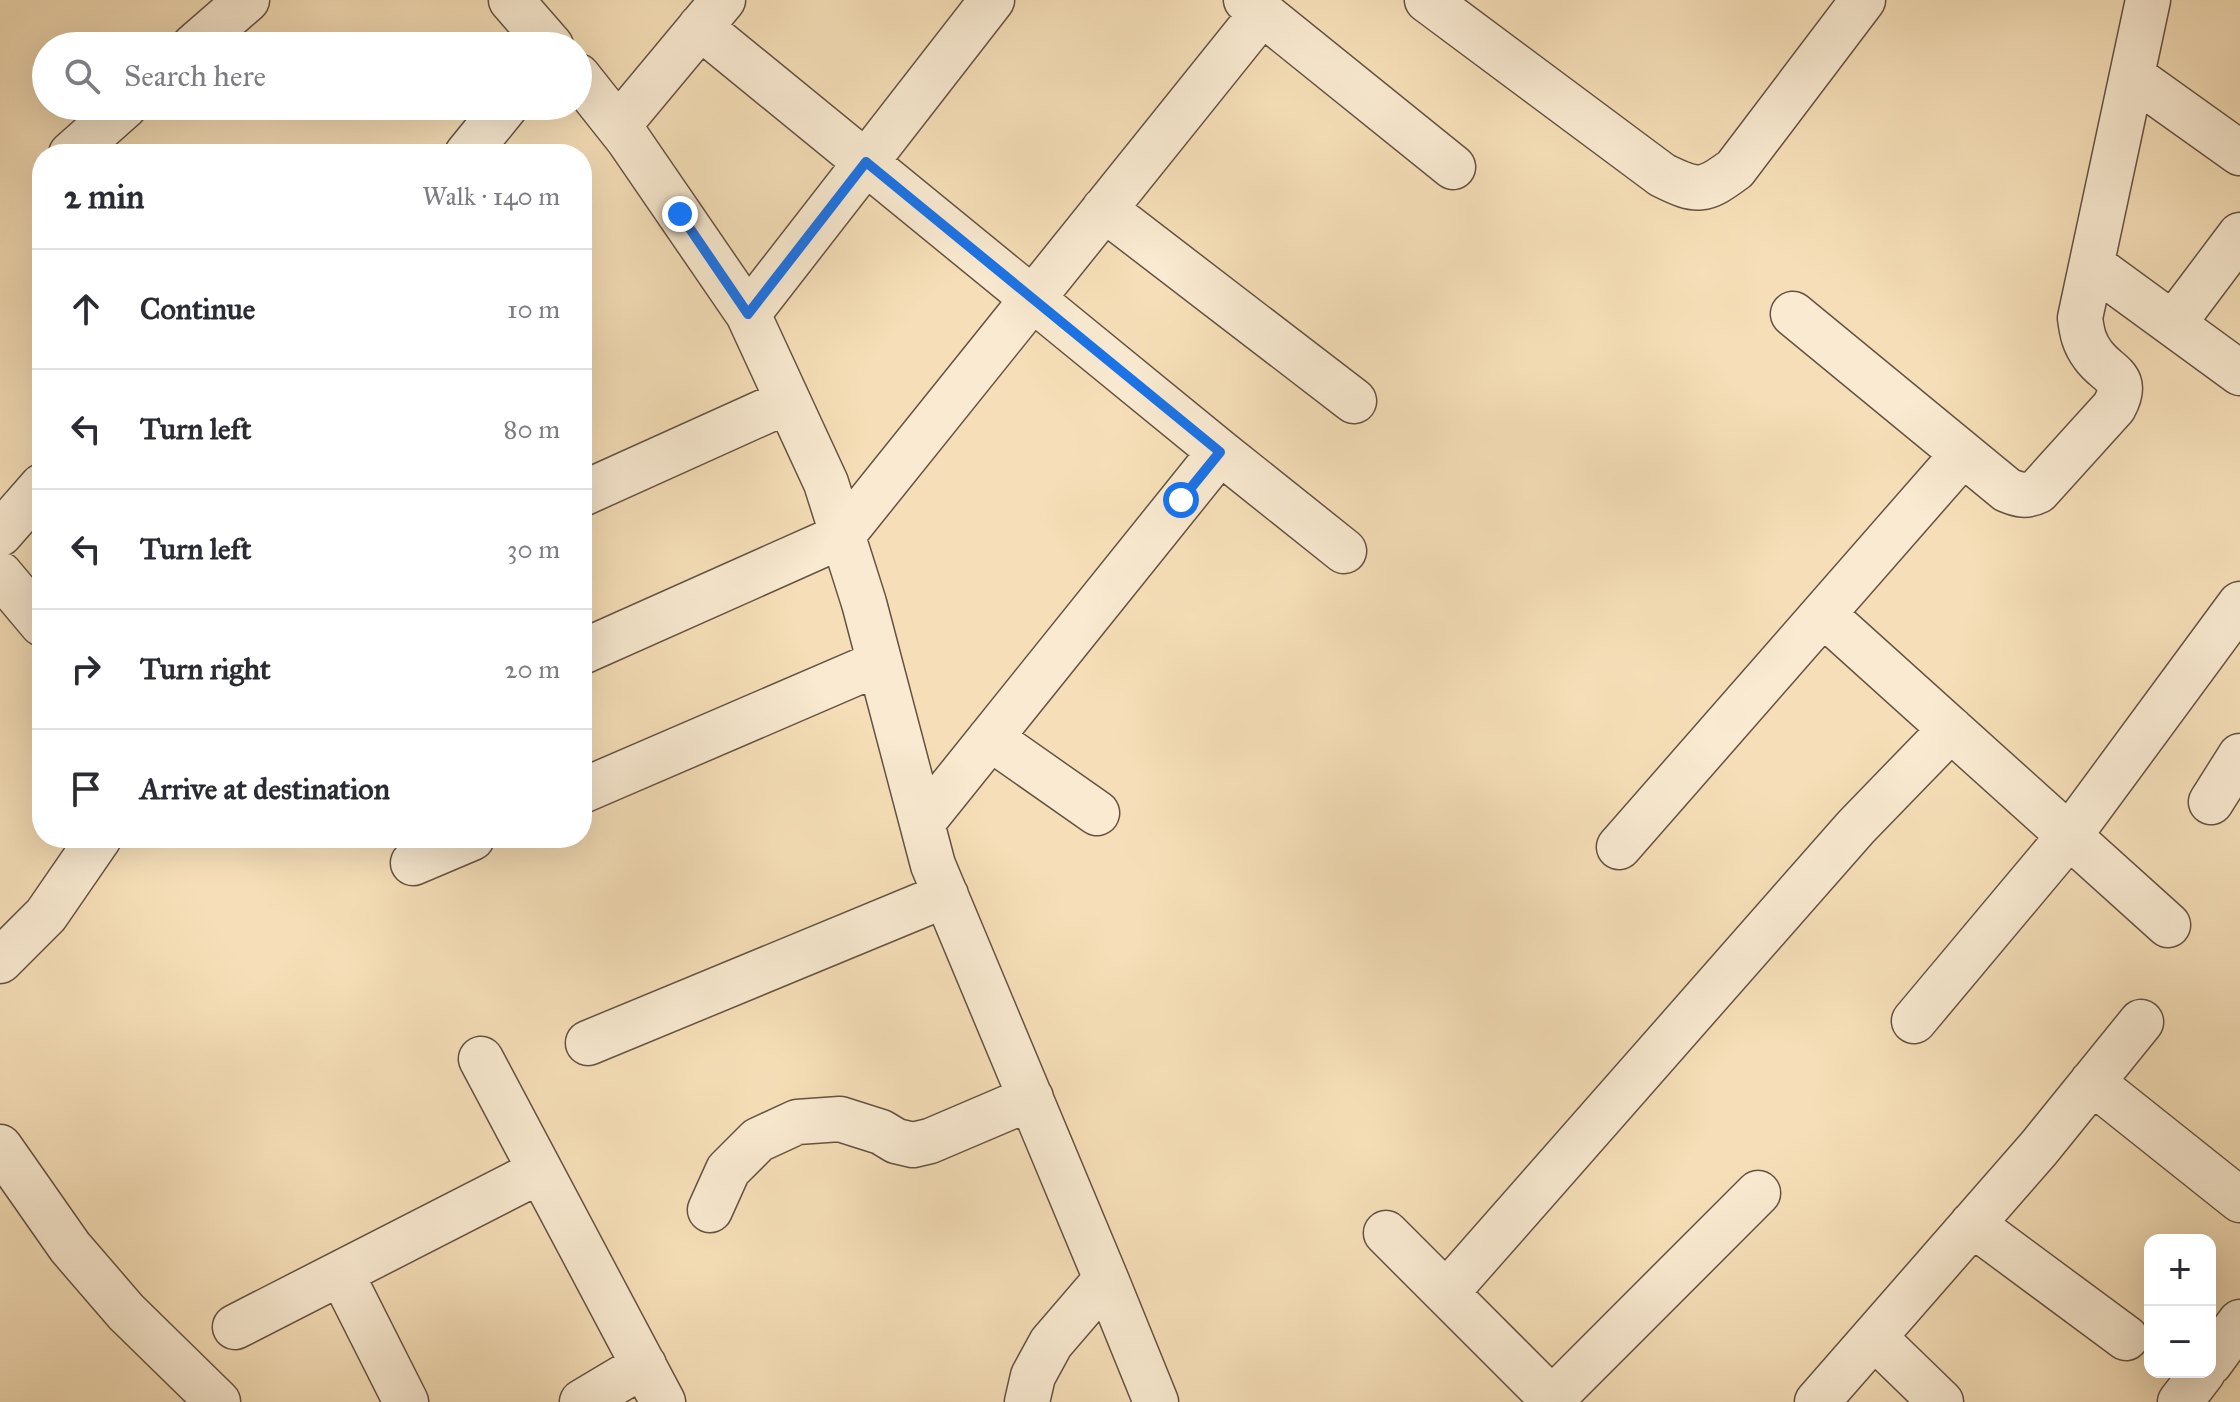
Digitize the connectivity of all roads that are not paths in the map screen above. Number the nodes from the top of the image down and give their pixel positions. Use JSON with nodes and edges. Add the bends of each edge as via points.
{"nodes":[{"id":1,"x":247,"y":0,"type":"edge"},
{"id":2,"x":511,"y":0,"type":"edge"},
{"id":3,"x":992,"y":0,"type":"edge"},
{"id":4,"x":1427,"y":0,"type":"edge"},
{"id":5,"x":1863,"y":0,"type":"edge"},
{"id":6,"x":2148,"y":0,"type":"edge"},
{"id":7,"x":1254,"y":6,"type":"edge"},
{"id":8,"x":711,"y":14,"type":"edge"},
{"id":9,"x":210,"y":32,"type":"edge"},
{"id":10,"x":539,"y":32,"type":"edge"},
{"id":11,"x":2132,"y":76,"type":"junction"},
{"id":12,"x":592,"y":94,"type":"edge"},
{"id":13,"x":109,"y":120,"type":"edge"},
{"id":14,"x":495,"y":120,"type":"edge"},
{"id":15,"x":618,"y":126,"type":"junction"},
{"id":16,"x":82,"y":144,"type":"edge"},
{"id":17,"x":475,"y":144,"type":"edge"},
{"id":18,"x":2240,"y":153,"type":"edge"},
{"id":19,"x":866,"y":162,"type":"junction"},
{"id":20,"x":1453,"y":167,"type":"dead end"},
{"id":21,"x":1104,"y":209,"type":"junction"},
{"id":22,"x":2240,"y":235,"type":"edge"},
{"id":23,"x":2092,"y":265,"type":"junction"},
{"id":24,"x":1033,"y":299,"type":"junction"},
{"id":25,"x":748,"y":314,"type":"junction"},
{"id":26,"x":1793,"y":314,"type":"dead end"},
{"id":27,"x":2173,"y":324,"type":"junction"},
{"id":28,"x":2240,"y":373,"type":"edge"},
{"id":29,"x":788,"y":401,"type":"junction"},
{"id":30,"x":1354,"y":401,"type":"dead end"},
{"id":31,"x":1220,"y":452,"type":"junction"},
{"id":32,"x":1963,"y":454,"type":"junction"},
{"id":33,"x":592,"y":489,"type":"edge"},
{"id":34,"x":32,"y":497,"type":"edge"},
{"id":35,"x":0,"y":534,"type":"edge"},
{"id":36,"x":842,"y":536,"type":"junction"},
{"id":37,"x":1344,"y":551,"type":"dead end"},
{"id":38,"x":0,"y":574,"type":"edge"},
{"id":39,"x":2240,"y":604,"type":"edge"},
{"id":40,"x":32,"y":612,"type":"edge"},
{"id":41,"x":1823,"y":614,"type":"junction"},
{"id":42,"x":592,"y":648,"type":"edge"},
{"id":43,"x":879,"y":663,"type":"junction"},
{"id":44,"x":1951,"y":729,"type":"junction"},
{"id":45,"x":990,"y":738,"type":"junction"},
{"id":46,"x":2240,"y":756,"type":"edge"},
{"id":47,"x":592,"y":787,"type":"edge"},
{"id":48,"x":2211,"y":802,"type":"dead end"},
{"id":49,"x":1097,"y":813,"type":"dead end"},
{"id":50,"x":922,"y":823,"type":"junction"},
{"id":51,"x":2069,"y":836,"type":"junction"},
{"id":52,"x":1619,"y":847,"type":"dead end"},
{"id":53,"x":92,"y":848,"type":"edge"},
{"id":54,"x":448,"y":848,"type":"edge"},
{"id":55,"x":413,"y":863,"type":"dead end"},
{"id":56,"x":946,"y":895,"type":"junction"},
{"id":57,"x":2168,"y":925,"type":"dead end"},
{"id":58,"x":0,"y":961,"type":"edge"},
{"id":59,"x":1914,"y":1021,"type":"dead end"},
{"id":60,"x":2141,"y":1022,"type":"dead end"},
{"id":61,"x":588,"y":1043,"type":"dead end"},
{"id":62,"x":481,"y":1059,"type":"dead end"},
{"id":63,"x":2092,"y":1082,"type":"junction"},
{"id":64,"x":1031,"y":1098,"type":"junction"},
{"id":65,"x":0,"y":1147,"type":"edge"},
{"id":66,"x":540,"y":1171,"type":"junction"},
{"id":67,"x":1758,"y":1193,"type":"dead end"},
{"id":68,"x":2240,"y":1200,"type":"edge"},
{"id":69,"x":710,"y":1210,"type":"dead end"},
{"id":70,"x":1972,"y":1224,"type":"junction"},
{"id":71,"x":1386,"y":1233,"type":"dead end"},
{"id":72,"x":341,"y":1273,"type":"junction"},
{"id":73,"x":1106,"y":1279,"type":"junction"},
{"id":74,"x":1446,"y":1293,"type":"junction"},
{"id":75,"x":2240,"y":1322,"type":"edge"},
{"id":76,"x":235,"y":1327,"type":"dead end"},
{"id":77,"x":1874,"y":1337,"type":"junction"},
{"id":78,"x":2126,"y":1338,"type":"dead end"},
{"id":79,"x":2216,"y":1355,"type":"edge"},
{"id":80,"x":2198,"y":1378,"type":"edge"},
{"id":81,"x":653,"y":1384,"type":"edge"},
{"id":82,"x":1020,"y":1393,"type":"edge"},
{"id":83,"x":1553,"y":1401,"type":"edge"},
{"id":84,"x":218,"y":1402,"type":"edge"},
{"id":85,"x":406,"y":1402,"type":"edge"},
{"id":86,"x":582,"y":1402,"type":"edge"},
{"id":87,"x":1156,"y":1402,"type":"edge"},
{"id":88,"x":1817,"y":1402,"type":"edge"},
{"id":89,"x":1941,"y":1402,"type":"edge"},
{"id":90,"x":2180,"y":1402,"type":"edge"}],
"edges":[{"from":1,"to":9,"type":"street"},
{"from":2,"to":10,"type":"street"},
{"from":3,"to":19,"type":"street"},
{"from":4,"to":5,"type":"street","via":[[1662,175],[1685,187],[1711,187],[1735,169]]},
{"from":6,"to":11,"type":"street"},
{"from":7,"to":20,"type":"street"},
{"from":7,"to":21,"type":"street"},
{"from":8,"to":15,"type":"street"},
{"from":8,"to":19,"type":"street"},
{"from":11,"to":18,"type":"street"},
{"from":11,"to":23,"type":"street"},
{"from":12,"to":15,"type":"street"},
{"from":13,"to":16,"type":"street"},
{"from":14,"to":17,"type":"street"},
{"from":15,"to":25,"type":"street"},
{"from":19,"to":24,"type":"street"},
{"from":19,"to":25,"type":"street"},
{"from":21,"to":24,"type":"street"},
{"from":21,"to":30,"type":"street"},
{"from":22,"to":27,"type":"street"},
{"from":23,"to":27,"type":"street"},
{"from":23,"to":32,"type":"street","via":[[2080,318],[2083,339],[2121,385],[2114,407],[2029,495],[2007,490]]},
{"from":24,"to":31,"type":"street"},
{"from":24,"to":36,"type":"street"},
{"from":25,"to":29,"type":"street"},
{"from":26,"to":32,"type":"street"},
{"from":27,"to":28,"type":"street"},
{"from":29,"to":33,"type":"street"},
{"from":29,"to":36,"type":"street","via":[[826,483]]},
{"from":31,"to":37,"type":"street"},
{"from":31,"to":45,"type":"street"},
{"from":32,"to":41,"type":"street"},
{"from":34,"to":35,"type":"street"},
{"from":36,"to":42,"type":"street"},
{"from":36,"to":43,"type":"street"},
{"from":38,"to":40,"type":"street"},
{"from":39,"to":51,"type":"street"},
{"from":41,"to":44,"type":"street"},
{"from":41,"to":52,"type":"street"},
{"from":43,"to":47,"type":"street"},
{"from":43,"to":50,"type":"street"},
{"from":44,"to":51,"type":"street"},
{"from":44,"to":74,"type":"street","via":[[1856,827]]},
{"from":45,"to":49,"type":"street"},
{"from":45,"to":50,"type":"street"},
{"from":46,"to":48,"type":"street"},
{"from":50,"to":56,"type":"street"},
{"from":51,"to":57,"type":"street"},
{"from":51,"to":59,"type":"street"},
{"from":53,"to":58,"type":"street","via":[[46,915]]},
{"from":54,"to":55,"type":"street"},
{"from":56,"to":61,"type":"street"},
{"from":56,"to":64,"type":"street"},
{"from":60,"to":63,"type":"street"},
{"from":62,"to":66,"type":"street"},
{"from":63,"to":68,"type":"street"},
{"from":63,"to":70,"type":"street"},
{"from":64,"to":69,"type":"street","via":[[913,1145],[840,1119],[797,1122],[758,1140],[728,1170]]},
{"from":64,"to":73,"type":"street"},
{"from":65,"to":84,"type":"street","via":[[70,1247],[126,1312]]},
{"from":66,"to":72,"type":"street"},
{"from":66,"to":81,"type":"street"},
{"from":67,"to":83,"type":"street"},
{"from":70,"to":77,"type":"street"},
{"from":70,"to":78,"type":"street"},
{"from":71,"to":74,"type":"street"},
{"from":72,"to":76,"type":"street"},
{"from":72,"to":85,"type":"street"},
{"from":73,"to":82,"type":"street","via":[[1051,1343]]},
{"from":73,"to":87,"type":"street"},
{"from":74,"to":83,"type":"street"},
{"from":75,"to":79,"type":"street"},
{"from":77,"to":88,"type":"street"},
{"from":77,"to":89,"type":"street"},
{"from":80,"to":90,"type":"street"},
{"from":81,"to":86,"type":"street"}]}
